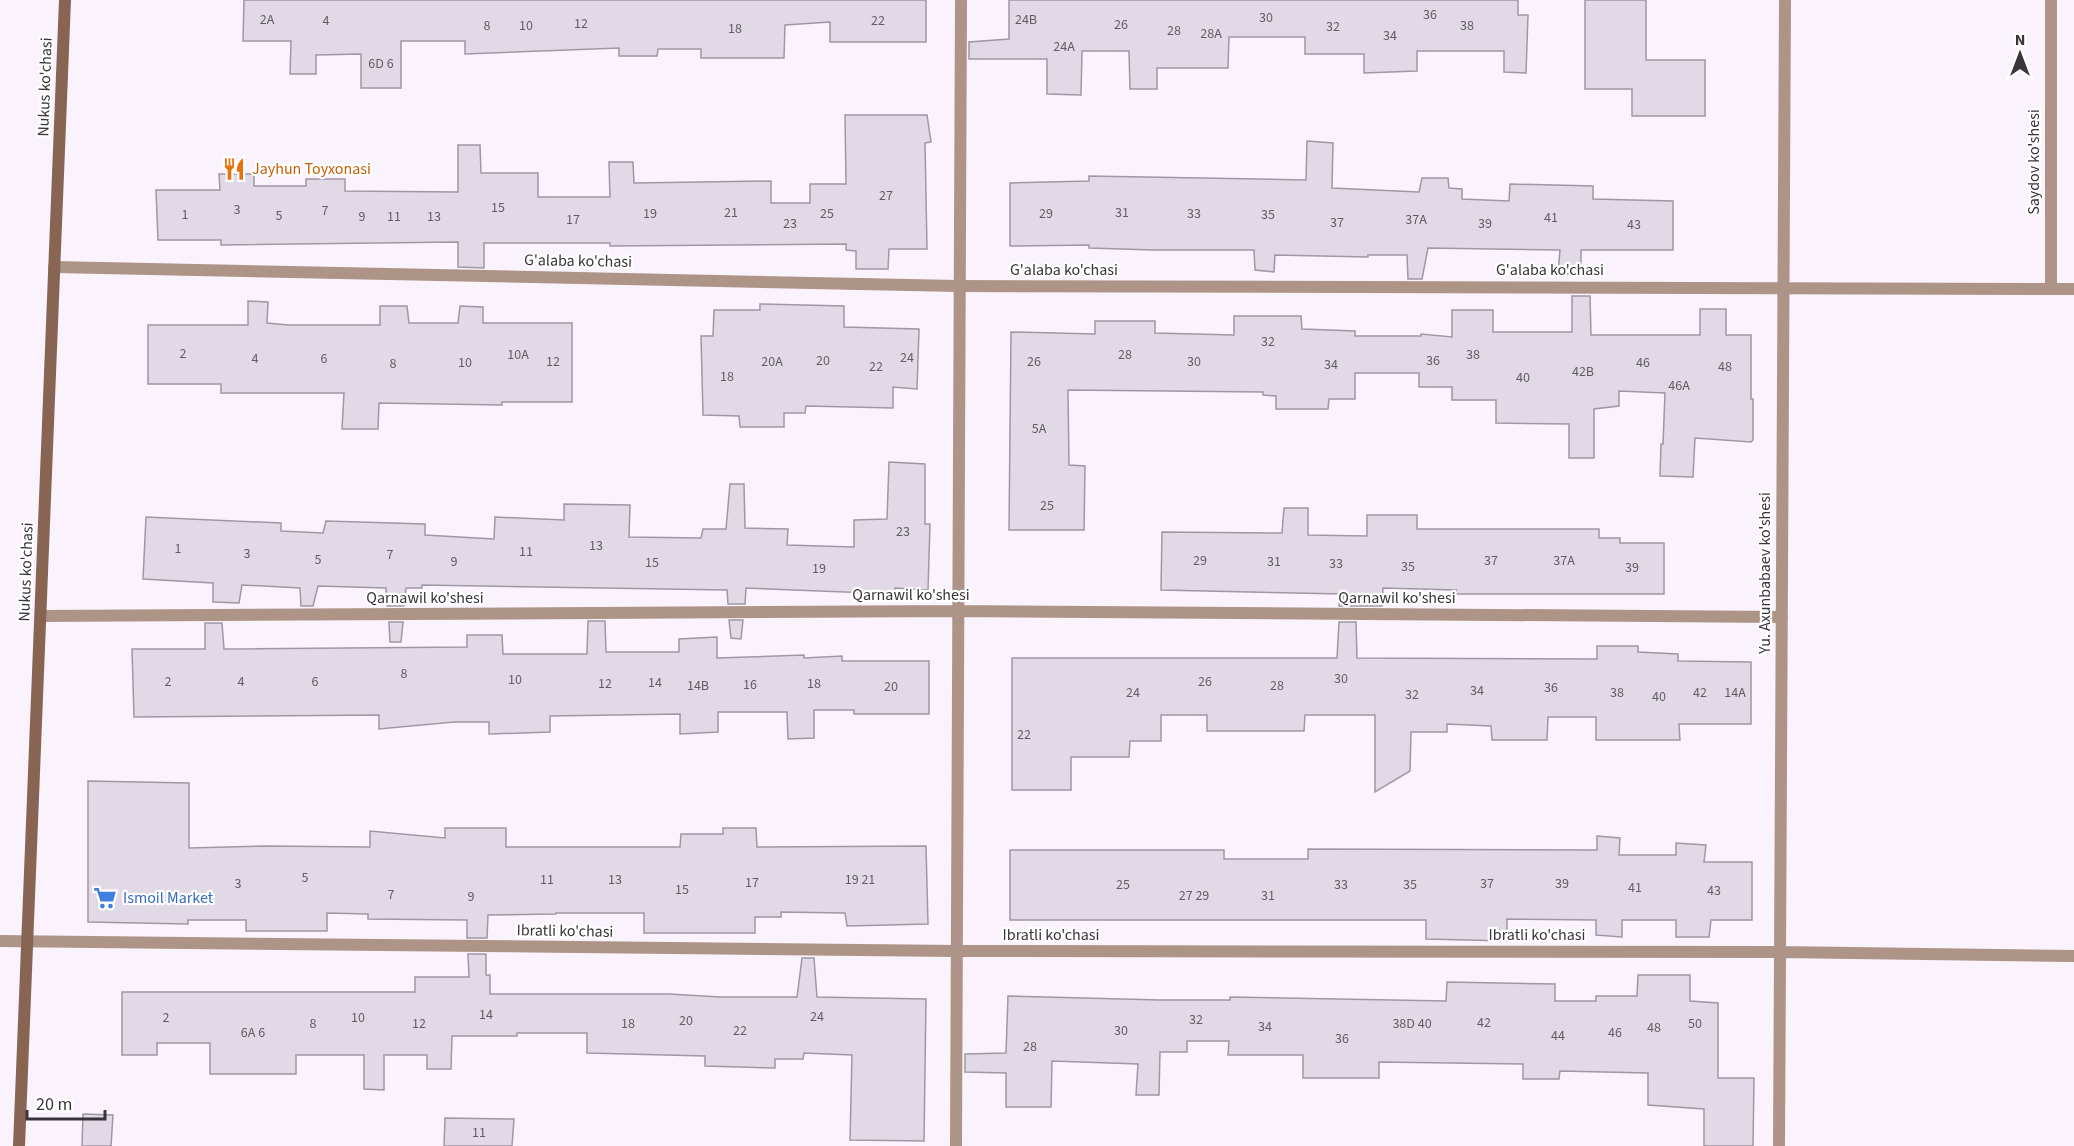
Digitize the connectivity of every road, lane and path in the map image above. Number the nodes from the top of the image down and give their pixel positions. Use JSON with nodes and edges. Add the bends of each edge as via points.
{"nodes":[{"id":1,"x":65,"y":0,"type":"edge"},
{"id":2,"x":961,"y":0,"type":"edge"},
{"id":3,"x":1785,"y":0,"type":"edge"},
{"id":4,"x":2051,"y":0,"type":"edge"},
{"id":5,"x":54,"y":267,"type":"junction"},
{"id":6,"x":958,"y":286,"type":"junction"},
{"id":7,"x":1784,"y":287,"type":"junction"},
{"id":8,"x":2051,"y":289,"type":"junction"},
{"id":9,"x":2074,"y":289,"type":"edge"},
{"id":10,"x":957,"y":611,"type":"junction"},
{"id":11,"x":41,"y":616,"type":"junction"},
{"id":12,"x":1782,"y":617,"type":"junction"},
{"id":13,"x":0,"y":941,"type":"edge"},
{"id":14,"x":28,"y":943,"type":"junction"},
{"id":15,"x":957,"y":951,"type":"junction"},
{"id":16,"x":1780,"y":952,"type":"junction"},
{"id":17,"x":2074,"y":956,"type":"edge"},
{"id":18,"x":19,"y":1146,"type":"edge"},
{"id":19,"x":956,"y":1146,"type":"edge"},
{"id":20,"x":1779,"y":1146,"type":"edge"}],
"edges":[{"from":1,"to":5,"type":"main road","name":"Nukus ko'chasi"},
{"from":2,"to":6,"type":"street"},
{"from":3,"to":7,"type":"street","name":"Yu. Axunbabaev ko'shesi"},
{"from":4,"to":8,"type":"street","name":"Saydov ko'shesi"},
{"from":5,"to":6,"type":"street","name":"G'alaba ko'chasi"},
{"from":5,"to":11,"type":"main road","name":"Nukus ko'chasi"},
{"from":6,"to":7,"type":"street","name":"G'alaba ko'chasi"},
{"from":6,"to":10,"type":"street"},
{"from":7,"to":8,"type":"street","name":"G'alaba ko'chasi"},
{"from":7,"to":12,"type":"street","name":"Yu. Axunbabaev ko'shesi"},
{"from":8,"to":9,"type":"street","name":"G'alaba ko'chasi"},
{"from":10,"to":11,"type":"street","name":"Qarnawil ko'shesi"},
{"from":10,"to":12,"type":"street","name":"Qarnawil ko'shesi"},
{"from":10,"to":15,"type":"street"},
{"from":11,"to":14,"type":"main road","name":"Nukus ko'chasi"},
{"from":12,"to":16,"type":"street","name":"Yu. Axunbabaev ko'shesi"},
{"from":13,"to":14,"type":"street","name":"Ibratli ko'chasi"},
{"from":14,"to":15,"type":"street","name":"Ibratli ko'chasi"},
{"from":14,"to":18,"type":"main road","name":"Nukus ko'chasi"},
{"from":15,"to":16,"type":"street","name":"Ibratli ko'chasi"},
{"from":15,"to":19,"type":"street"},
{"from":16,"to":17,"type":"street","name":"Ibratli ko'chasi"},
{"from":16,"to":20,"type":"street","name":"Yu. Axunbabaev ko'shesi"}]}
